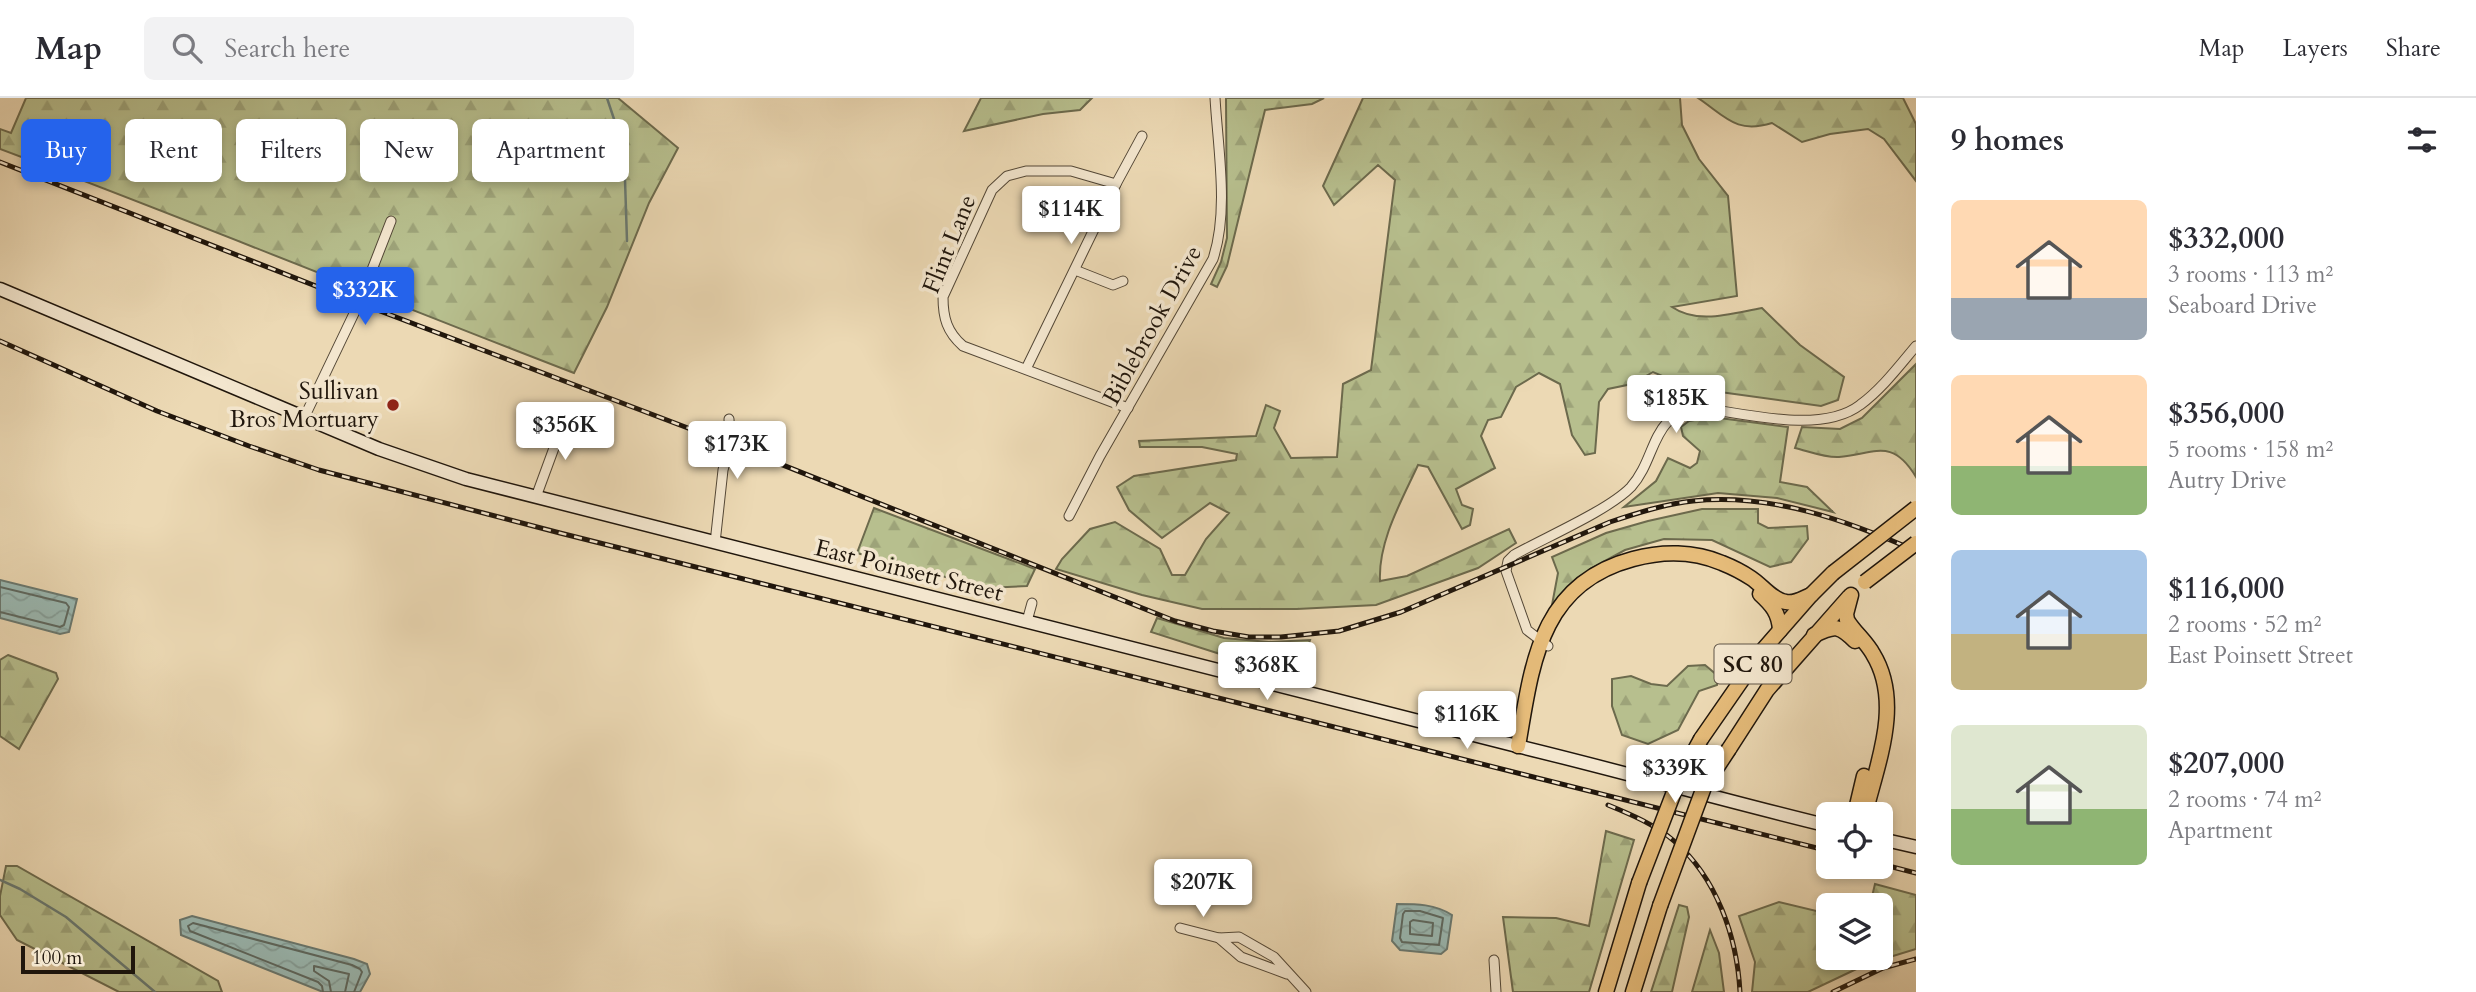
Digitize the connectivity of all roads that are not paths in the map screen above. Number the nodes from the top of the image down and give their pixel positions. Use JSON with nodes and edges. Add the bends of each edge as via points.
{"nodes":[{"id":1,"x":1215,"y":98,"type":"edge"},
{"id":2,"x":1142,"y":136,"type":"dead end"},
{"id":3,"x":1116,"y":184,"type":"junction"},
{"id":4,"x":391,"y":221,"type":"dead end"},
{"id":5,"x":1076,"y":270,"type":"junction"},
{"id":6,"x":1123,"y":281,"type":"dead end"},
{"id":7,"x":0,"y":289,"type":"edge"},
{"id":8,"x":1916,"y":346,"type":"edge"},
{"id":9,"x":1026,"y":369,"type":"junction"},
{"id":10,"x":1128,"y":408,"type":"junction"},
{"id":11,"x":304,"y":418,"type":"junction"},
{"id":12,"x":565,"y":418,"type":"dead end"},
{"id":13,"x":729,"y":419,"type":"dead end"},
{"id":14,"x":537,"y":497,"type":"junction"},
{"id":15,"x":1916,"y":508,"type":"edge"},
{"id":16,"x":1069,"y":516,"type":"dead end"},
{"id":17,"x":715,"y":543,"type":"junction"},
{"id":18,"x":1916,"y":543,"type":"edge"},
{"id":19,"x":1811,"y":595,"type":"junction"},
{"id":20,"x":1851,"y":595,"type":"junction"},
{"id":21,"x":1032,"y":603,"type":"dead end"},
{"id":22,"x":1027,"y":621,"type":"junction"},
{"id":23,"x":1780,"y":630,"type":"junction"},
{"id":24,"x":1814,"y":635,"type":"junction"},
{"id":25,"x":1544,"y":644,"type":"junction"},
{"id":26,"x":1523,"y":747,"type":"junction"},
{"id":27,"x":1857,"y":802,"type":"edge"},
{"id":28,"x":1868,"y":802,"type":"edge"},
{"id":29,"x":1816,"y":823,"type":"edge"},
{"id":30,"x":1893,"y":842,"type":"edge"},
{"id":31,"x":1916,"y":848,"type":"edge"},
{"id":32,"x":1180,"y":928,"type":"dead end"},
{"id":33,"x":1219,"y":938,"type":"junction"},
{"id":34,"x":1494,"y":960,"type":"dead end"},
{"id":35,"x":1292,"y":976,"type":"junction"},
{"id":36,"x":1306,"y":992,"type":"edge"},
{"id":37,"x":1496,"y":992,"type":"edge"},
{"id":38,"x":1606,"y":992,"type":"edge"},
{"id":39,"x":1633,"y":992,"type":"edge"}],
"edges":[{"from":1,"to":10,"type":"street","name":"Biblebrook Drive","via":[[1222,213],[1218,244],[1206,274]]},
{"from":2,"to":3,"type":"street"},
{"from":3,"to":5,"type":"street"},
{"from":3,"to":9,"type":"street","name":"Flint Lane","via":[[1071,171],[1026,171],[1007,176],[992,190],[943,297],[943,315],[950,335],[962,346]]},
{"from":4,"to":11,"type":"street","via":[[335,358]]},
{"from":5,"to":6,"type":"street","via":[[1113,285]]},
{"from":5,"to":9,"type":"street"},
{"from":7,"to":11,"type":"main road","name":"East Poinsett Street"},
{"from":8,"to":25,"type":"street","via":[[1869,398],[1837,418],[1812,421],[1702,408],[1671,418],[1627,490],[1508,561],[1506,570],[1522,620]]},
{"from":9,"to":10,"type":"street","name":"Flint Lane"},
{"from":10,"to":16,"type":"street","name":"Biblebrook Drive"},
{"from":11,"to":14,"type":"main road","name":"East Poinsett Street","via":[[436,470]]},
{"from":12,"to":14,"type":"street"},
{"from":13,"to":17,"type":"street","via":[[730,443]]},
{"from":14,"to":17,"type":"main road","name":"East Poinsett Street"},
{"from":15,"to":19,"type":"main road","number":"SC 80","bridge":true},
{"from":17,"to":22,"type":"main road","name":"East Poinsett Street"},
{"from":18,"to":20,"type":"main road","number":"SC 80","bridge":true},
{"from":19,"to":23,"type":"main road","number":"SC 80"},
{"from":19,"to":25,"type":"main road","via":[[1785,602],[1722,563],[1685,554],[1654,554],[1611,566],[1586,580],[1559,607]]},
{"from":20,"to":24,"type":"main road","number":"SC 80"},
{"from":20,"to":28,"type":"main road","via":[[1847,620],[1874,654],[1887,700]]},
{"from":21,"to":22,"type":"street"},
{"from":22,"to":26,"type":"main road","name":"East Poinsett Street"},
{"from":23,"to":25,"type":"main road","via":[[1775,610],[1743,581],[1713,566],[1661,560],[1620,571],[1587,590]]},
{"from":23,"to":38,"type":"main road","number":"SC 80","bridge":true,"via":[[1701,739],[1679,779],[1639,883]]},
{"from":24,"to":27,"type":"main road","via":[[1829,628],[1843,629],[1863,651],[1877,680],[1879,715]]},
{"from":24,"to":39,"type":"main road","number":"SC 80","bridge":true,"via":[[1768,691],[1704,787]]},
{"from":25,"to":26,"type":"main road","via":[[1534,656]]},
{"from":26,"to":29,"type":"main road","name":"East Poinsett Street"},
{"from":30,"to":31,"type":"main road"},
{"from":32,"to":33,"type":"street"},
{"from":33,"to":35,"type":"street","via":[[1241,957]]},
{"from":33,"to":35,"type":"street","via":[[1239,937],[1275,957]]},
{"from":34,"to":37,"type":"street"},
{"from":35,"to":36,"type":"street"}]}
